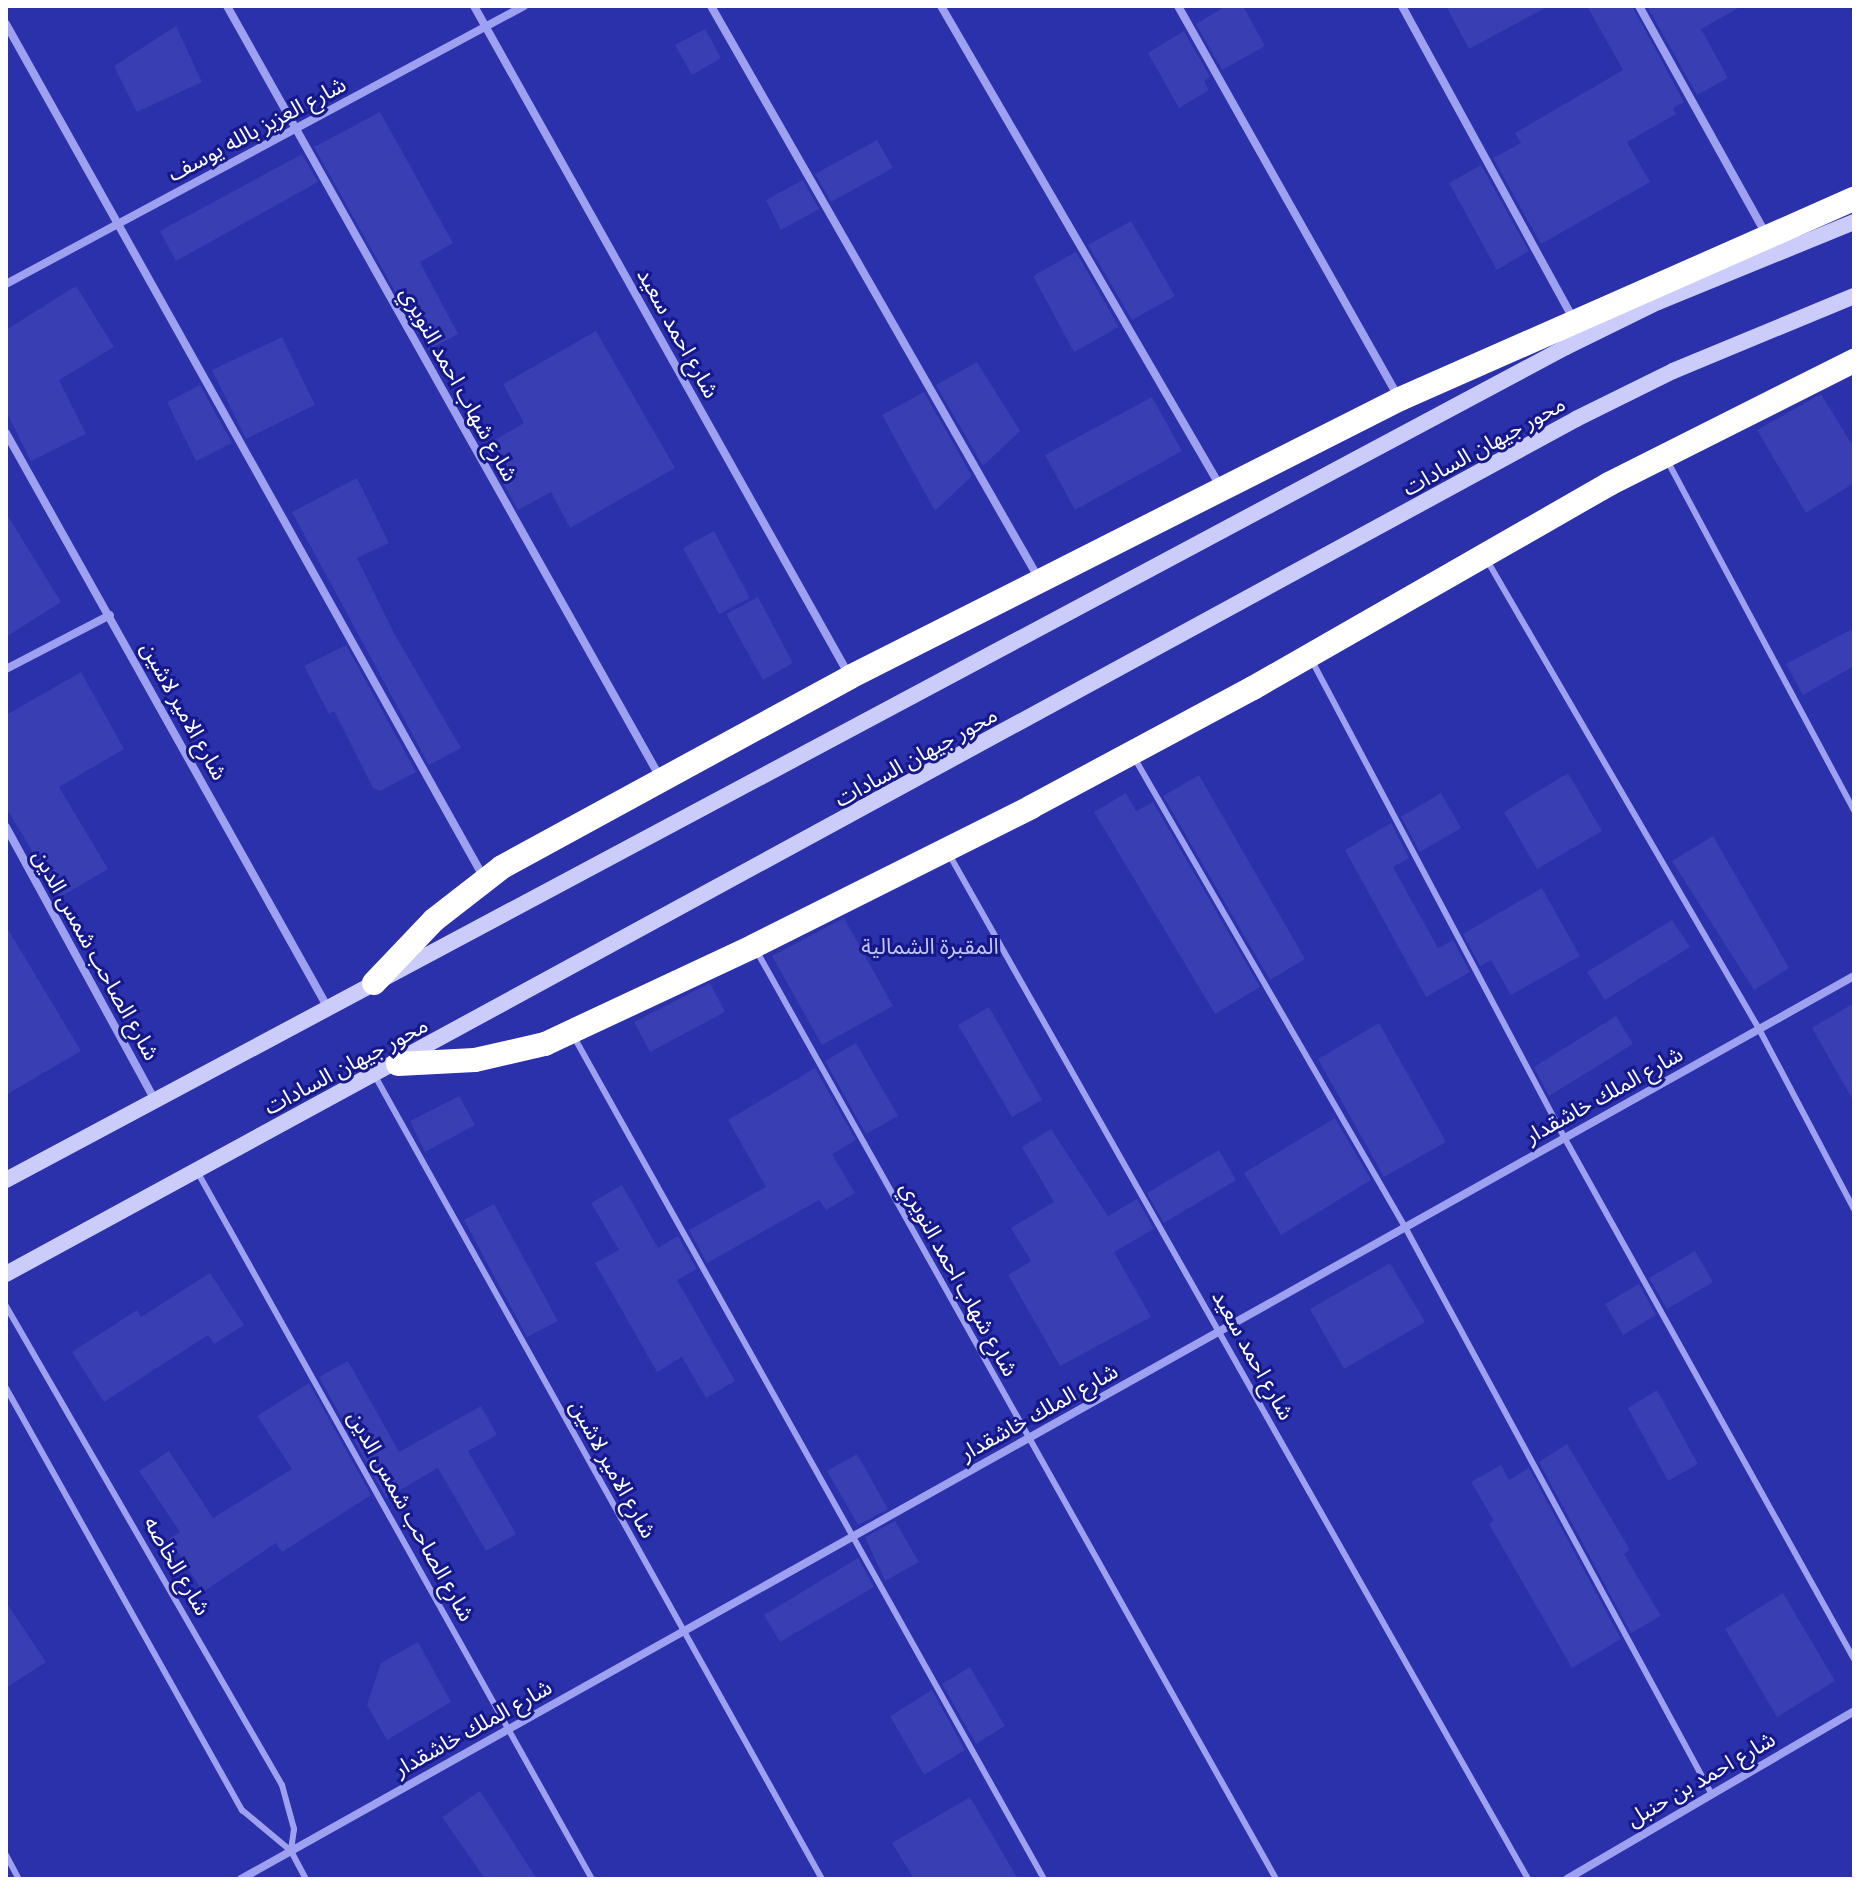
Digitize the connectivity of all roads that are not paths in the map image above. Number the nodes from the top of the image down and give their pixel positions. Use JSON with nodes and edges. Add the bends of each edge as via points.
{"nodes":[{"id":1,"x":227,"y":6,"type":"edge"},
{"id":2,"x":474,"y":6,"type":"edge"},
{"id":3,"x":524,"y":6,"type":"edge"},
{"id":4,"x":711,"y":6,"type":"edge"},
{"id":5,"x":941,"y":6,"type":"edge"},
{"id":6,"x":1178,"y":6,"type":"edge"},
{"id":7,"x":1402,"y":6,"type":"edge"},
{"id":8,"x":1639,"y":6,"type":"edge"},
{"id":9,"x":6,"y":24,"type":"edge"},
{"id":10,"x":486,"y":27,"type":"junction"},
{"id":11,"x":295,"y":129,"type":"junction"},
{"id":12,"x":1852,"y":207,"type":"edge"},
{"id":13,"x":118,"y":224,"type":"junction"},
{"id":14,"x":1766,"y":235,"type":"junction"},
{"id":15,"x":6,"y":284,"type":"edge"},
{"id":16,"x":1854,"y":296,"type":"edge"},
{"id":17,"x":1574,"y":318,"type":"junction"},
{"id":18,"x":1854,"y":361,"type":"edge"},
{"id":19,"x":1400,"y":399,"type":"junction"},
{"id":20,"x":6,"y":433,"type":"edge"},
{"id":21,"x":1665,"y":456,"type":"junction"},
{"id":22,"x":1220,"y":486,"type":"junction"},
{"id":23,"x":1485,"y":556,"type":"junction"},
{"id":24,"x":1040,"y":579,"type":"junction"},
{"id":25,"x":110,"y":615,"type":"junction"},
{"id":26,"x":1310,"y":656,"type":"junction"},
{"id":27,"x":6,"y":669,"type":"edge"},
{"id":28,"x":850,"y":677,"type":"junction"},
{"id":29,"x":1132,"y":753,"type":"junction"},
{"id":30,"x":661,"y":780,"type":"junction"},
{"id":31,"x":1854,"y":811,"type":"edge"},
{"id":32,"x":6,"y":827,"type":"edge"},
{"id":33,"x":946,"y":850,"type":"junction"},
{"id":34,"x":485,"y":879,"type":"junction"},
{"id":35,"x":754,"y":946,"type":"junction"},
{"id":36,"x":1854,"y":976,"type":"edge"},
{"id":37,"x":374,"y":983,"type":"junction"},
{"id":38,"x":328,"y":1008,"type":"junction"},
{"id":39,"x":1759,"y":1029,"type":"junction"},
{"id":40,"x":572,"y":1033,"type":"junction"},
{"id":41,"x":398,"y":1064,"type":"junction"},
{"id":42,"x":375,"y":1076,"type":"junction"},
{"id":43,"x":155,"y":1100,"type":"junction"},
{"id":44,"x":1564,"y":1137,"type":"junction"},
{"id":45,"x":197,"y":1171,"type":"junction"},
{"id":46,"x":6,"y":1180,"type":"edge"},
{"id":47,"x":1854,"y":1209,"type":"edge"},
{"id":48,"x":1405,"y":1227,"type":"junction"},
{"id":49,"x":6,"y":1274,"type":"edge"},
{"id":50,"x":6,"y":1306,"type":"edge"},
{"id":51,"x":1219,"y":1331,"type":"junction"},
{"id":52,"x":6,"y":1388,"type":"edge"},
{"id":53,"x":1027,"y":1439,"type":"junction"},
{"id":54,"x":853,"y":1536,"type":"junction"},
{"id":55,"x":683,"y":1632,"type":"junction"},
{"id":56,"x":1854,"y":1659,"type":"edge"},
{"id":57,"x":1854,"y":1711,"type":"edge"},
{"id":58,"x":510,"y":1728,"type":"junction"},
{"id":59,"x":1711,"y":1793,"type":"junction"},
{"id":60,"x":291,"y":1851,"type":"junction"},
{"id":61,"x":6,"y":1855,"type":"edge"},
{"id":62,"x":19,"y":1879,"type":"edge"},
{"id":63,"x":241,"y":1879,"type":"edge"},
{"id":64,"x":306,"y":1879,"type":"edge"},
{"id":65,"x":592,"y":1879,"type":"edge"},
{"id":66,"x":822,"y":1879,"type":"edge"},
{"id":67,"x":1044,"y":1879,"type":"edge"},
{"id":68,"x":1276,"y":1879,"type":"edge"},
{"id":69,"x":1528,"y":1879,"type":"edge"},
{"id":70,"x":1567,"y":1879,"type":"edge"}],
"edges":[{"from":1,"to":11,"type":"street","name":"شارع شهاب احمد النويري"},
{"from":2,"to":10,"type":"street","name":"شارع احمد سعيد"},
{"from":3,"to":10,"type":"street","name":"شارع العزيز بالله يوسف"},
{"from":4,"to":24,"type":"street"},
{"from":5,"to":22,"type":"street"},
{"from":6,"to":19,"type":"street"},
{"from":7,"to":17,"type":"street"},
{"from":8,"to":14,"type":"street"},
{"from":9,"to":13,"type":"street"},
{"from":10,"to":11,"type":"street","name":"شارع العزيز بالله يوسف"},
{"from":10,"to":28,"type":"street","name":"شارع احمد سعيد"},
{"from":11,"to":13,"type":"street","name":"شارع العزيز بالله يوسف"},
{"from":11,"to":30,"type":"street","name":"شارع شهاب احمد النويري"},
{"from":12,"to":14,"type":"highway"},
{"from":12,"to":37,"type":"main road","via":[[1566,347]]},
{"from":13,"to":15,"type":"street","name":"شارع العزيز بالله يوسف"},
{"from":13,"to":34,"type":"street"},
{"from":14,"to":17,"type":"highway"},
{"from":16,"to":41,"type":"main road","name":"محور جيهان السادات","via":[[1673,371],[1563,427]]},
{"from":17,"to":19,"type":"highway"},
{"from":18,"to":21,"type":"highway"},
{"from":19,"to":22,"type":"highway"},
{"from":20,"to":25,"type":"street","name":"شارع الامير لاشين"},
{"from":21,"to":23,"type":"highway"},
{"from":21,"to":31,"type":"lane"},
{"from":22,"to":24,"type":"highway"},
{"from":23,"to":26,"type":"highway"},
{"from":23,"to":39,"type":"lane"},
{"from":24,"to":28,"type":"highway"},
{"from":25,"to":27,"type":"street"},
{"from":25,"to":38,"type":"street","name":"شارع الامير لاشين"},
{"from":26,"to":29,"type":"highway"},
{"from":26,"to":44,"type":"lane"},
{"from":28,"to":30,"type":"highway"},
{"from":29,"to":33,"type":"highway"},
{"from":29,"to":48,"type":"lane"},
{"from":30,"to":34,"type":"highway"},
{"from":32,"to":43,"type":"street","name":"شارع الصاحب شمس الدين"},
{"from":33,"to":35,"type":"highway"},
{"from":33,"to":51,"type":"lane","name":"شارع احمد سعيد"},
{"from":34,"to":37,"type":"highway","via":[[434,920]]},
{"from":35,"to":40,"type":"highway"},
{"from":35,"to":53,"type":"lane","name":"شارع شهاب احمد النويري"},
{"from":36,"to":39,"type":"street","name":"شارع الملك خاشقدار"},
{"from":37,"to":38,"type":"main road"},
{"from":38,"to":43,"type":"main road"},
{"from":39,"to":44,"type":"street","name":"شارع الملك خاشقدار"},
{"from":39,"to":47,"type":"lane"},
{"from":40,"to":41,"type":"highway","via":[[475,1060]]},
{"from":40,"to":54,"type":"lane"},
{"from":41,"to":42,"type":"main road","name":"محور جيهان السادات"},
{"from":42,"to":45,"type":"main road","name":"محور جيهان السادات"},
{"from":42,"to":55,"type":"lane","name":"شارع الامير لاشين"},
{"from":43,"to":46,"type":"main road"},
{"from":44,"to":48,"type":"street","name":"شارع الملك خاشقدار"},
{"from":44,"to":56,"type":"lane"},
{"from":45,"to":49,"type":"main road","name":"محور جيهان السادات"},
{"from":45,"to":58,"type":"lane","name":"شارع الصاحب شمس الدين"},
{"from":48,"to":51,"type":"street","name":"شارع الملك خاشقدار"},
{"from":48,"to":59,"type":"lane"},
{"from":50,"to":60,"type":"lane","name":"شارع الخاصه","via":[[282,1785],[292,1817]]},
{"from":51,"to":53,"type":"street","name":"شارع الملك خاشقدار"},
{"from":51,"to":69,"type":"lane","name":"شارع احمد سعيد"},
{"from":52,"to":60,"type":"lane","name":"شارع الخاصه","via":[[242,1810]]},
{"from":53,"to":54,"type":"street","name":"شارع الملك خاشقدار"},
{"from":53,"to":68,"type":"lane","name":"شارع شهاب احمد النويري"},
{"from":54,"to":55,"type":"street","name":"شارع الملك خاشقدار"},
{"from":54,"to":67,"type":"lane"},
{"from":55,"to":58,"type":"street","name":"شارع الملك خاشقدار"},
{"from":55,"to":66,"type":"lane","name":"شارع الامير لاشين"},
{"from":57,"to":59,"type":"street","name":"شارع احمد بن حنبل"},
{"from":58,"to":60,"type":"street","name":"شارع الملك خاشقدار"},
{"from":58,"to":65,"type":"lane","name":"شارع الصاحب شمس الدين"},
{"from":59,"to":70,"type":"street","name":"شارع احمد بن حنبل"},
{"from":60,"to":63,"type":"street","name":"شارع الملك خاشقدار"},
{"from":60,"to":64,"type":"lane","name":"شارع الخاصه"},
{"from":61,"to":62,"type":"lane"}]}
